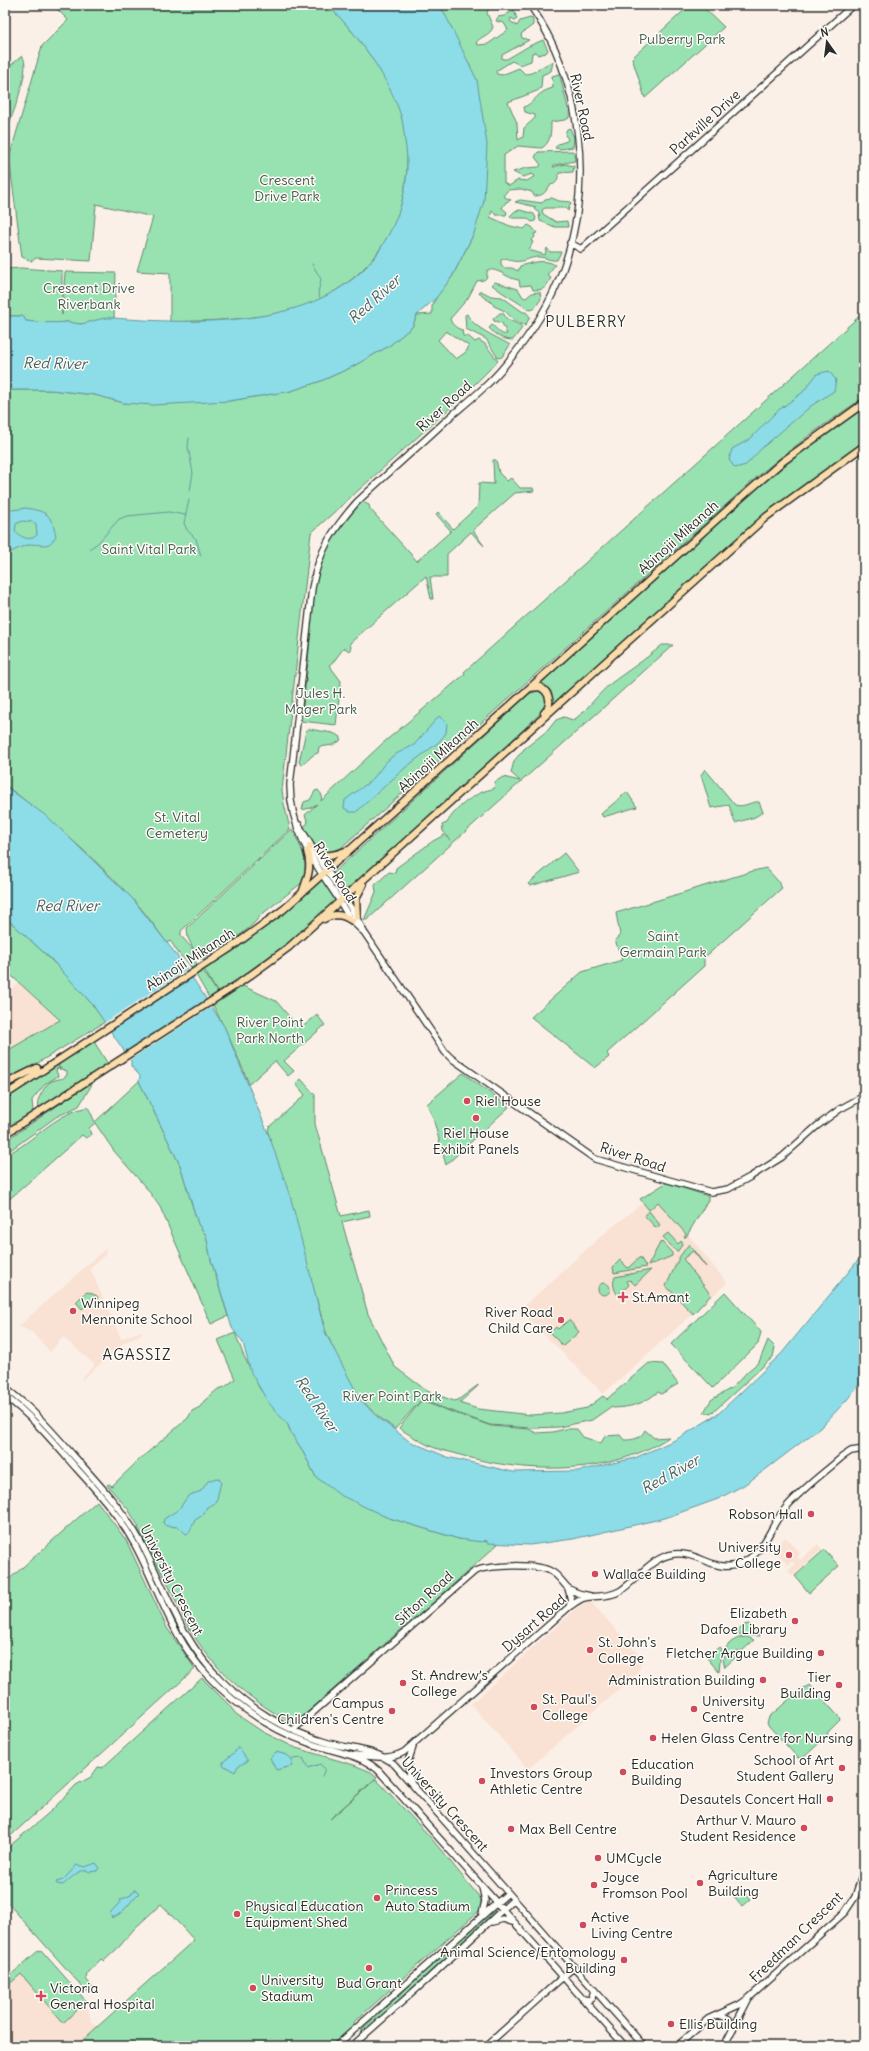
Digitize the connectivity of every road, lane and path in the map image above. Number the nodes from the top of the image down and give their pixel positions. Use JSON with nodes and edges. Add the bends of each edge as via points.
{"nodes":[{"id":1,"x":530,"y":5,"type":"edge"},
{"id":2,"x":853,"y":5,"type":"edge"},
{"id":3,"x":570,"y":243,"type":"junction"},
{"id":4,"x":864,"y":402,"type":"edge"},
{"id":5,"x":864,"y":446,"type":"edge"},
{"id":6,"x":528,"y":689,"type":"junction"},
{"id":7,"x":505,"y":753,"type":"junction"},
{"id":8,"x":309,"y":848,"type":"junction"},
{"id":9,"x":353,"y":848,"type":"junction"},
{"id":10,"x":324,"y":873,"type":"junction"},
{"id":11,"x":369,"y":875,"type":"junction"},
{"id":12,"x":301,"y":894,"type":"junction"},
{"id":13,"x":342,"y":900,"type":"junction"},
{"id":14,"x":354,"y":919,"type":"junction"},
{"id":15,"x":313,"y":927,"type":"junction"},
{"id":16,"x":71,"y":1051,"type":"junction"},
{"id":17,"x":5,"y":1084,"type":"edge"},
{"id":18,"x":5,"y":1095,"type":"edge"},
{"id":19,"x":864,"y":1096,"type":"edge"},
{"id":20,"x":5,"y":1134,"type":"edge"},
{"id":21,"x":5,"y":1388,"type":"edge"},
{"id":22,"x":5,"y":1396,"type":"edge"},
{"id":23,"x":864,"y":1449,"type":"edge"},
{"id":24,"x":568,"y":1588,"type":"junction"},
{"id":25,"x":594,"y":1597,"type":"junction"},
{"id":26,"x":569,"y":1607,"type":"junction"},
{"id":27,"x":293,"y":1730,"type":"junction"},
{"id":28,"x":413,"y":1746,"type":"junction"},
{"id":29,"x":355,"y":1755,"type":"junction"},
{"id":30,"x":385,"y":1758,"type":"junction"},
{"id":31,"x":411,"y":1783,"type":"junction"},
{"id":32,"x":864,"y":1869,"type":"edge"},
{"id":33,"x":481,"y":1885,"type":"junction"},
{"id":34,"x":508,"y":1893,"type":"junction"},
{"id":35,"x":514,"y":1899,"type":"junction"},
{"id":36,"x":497,"y":1903,"type":"junction"},
{"id":37,"x":503,"y":1910,"type":"junction"},
{"id":38,"x":481,"y":1917,"type":"junction"},
{"id":39,"x":488,"y":1924,"type":"junction"},
{"id":40,"x":516,"y":1925,"type":"junction"},
{"id":41,"x":574,"y":1967,"type":"junction"},
{"id":42,"x":563,"y":1977,"type":"junction"},
{"id":43,"x":594,"y":1990,"type":"junction"},
{"id":44,"x":749,"y":1998,"type":"junction"},
{"id":45,"x":583,"y":1999,"type":"junction"},
{"id":46,"x":716,"y":2015,"type":"junction"},
{"id":47,"x":733,"y":2030,"type":"junction"},
{"id":48,"x":336,"y":2046,"type":"edge"},
{"id":49,"x":352,"y":2046,"type":"edge"},
{"id":50,"x":486,"y":2046,"type":"edge"},
{"id":51,"x":625,"y":2046,"type":"edge"},
{"id":52,"x":645,"y":2046,"type":"edge"},
{"id":53,"x":677,"y":2046,"type":"edge"},
{"id":54,"x":724,"y":2046,"type":"edge"}],
"edges":[{"from":1,"to":3,"type":"street","name":"River Road","via":[[558,58],[568,85],[576,122],[580,177]]},
{"from":2,"to":3,"type":"street","name":"Parkville Drive","via":[[581,249]]},
{"from":3,"to":8,"type":"street","name":"River Road","via":[[552,295],[527,338],[513,356],[491,380],[357,502],[327,541],[316,566],[290,786],[296,820]]},
{"from":4,"to":6,"type":"main road","name":"Abinojii Mikanah","via":[[782,462]]},
{"from":5,"to":7,"type":"main road","via":[[766,517]]},
{"from":6,"to":7,"type":"main road","via":[[538,686],[544,689],[549,697],[549,706]]},
{"from":6,"to":9,"type":"main road","name":"Abinojii Mikanah"},
{"from":7,"to":11,"type":"main road"},
{"from":8,"to":9,"type":"main road","via":[[327,856]]},
{"from":8,"to":10,"type":"street","name":"River Road"},
{"from":8,"to":12,"type":"main road","via":[[309,871]]},
{"from":9,"to":10,"type":"main road","name":"Abinojii Mikanah"},
{"from":10,"to":12,"type":"main road","name":"Abinojii Mikanah"},
{"from":10,"to":13,"type":"street","name":"River Road"},
{"from":11,"to":13,"type":"main road"},
{"from":11,"to":14,"type":"main road","via":[[356,898]]},
{"from":12,"to":16,"type":"main road","name":"Abinojii Mikanah","via":[[222,954]]},
{"from":13,"to":14,"type":"street","name":"River Road"},
{"from":13,"to":15,"type":"main road"},
{"from":14,"to":15,"type":"main road","via":[[332,916]]},
{"from":14,"to":19,"type":"street","name":"River Road","via":[[451,1058],[595,1159],[609,1164],[702,1191],[722,1191],[782,1157],[828,1117]]},
{"from":15,"to":20,"type":"main road","via":[[241,982]]},
{"from":16,"to":17,"type":"main road"},
{"from":16,"to":18,"type":"main road","name":"Abinojii Mikanah"},
{"from":21,"to":27,"type":"street","name":"University Crescent","via":[[46,1425],[120,1510],[143,1547],[179,1624],[204,1662],[224,1684],[247,1703]]},
{"from":22,"to":29,"type":"street","name":"University Crescent","via":[[32,1419],[116,1514],[136,1547],[175,1630],[206,1674],[234,1700],[277,1729],[315,1745]]},
{"from":23,"to":25,"type":"street","name":"Dysart Road","via":[[842,1457],[793,1501],[779,1517],[763,1546],[744,1561],[716,1566],[685,1554],[663,1556],[618,1592]]},
{"from":24,"to":25,"type":"street","name":"Sifton Road"},
{"from":24,"to":26,"type":"street","via":[[571,1600]]},
{"from":24,"to":27,"type":"street","name":"Sifton Road","via":[[548,1569],[482,1568],[468,1576]]},
{"from":25,"to":26,"type":"street","name":"Dysart Road","via":[[580,1600]]},
{"from":26,"to":28,"type":"street","name":"Dysart Road"},
{"from":27,"to":30,"type":"street","name":"University Crescent","via":[[327,1742],[373,1752]]},
{"from":28,"to":30,"type":"street","name":"Dysart Road","via":[[400,1754]]},
{"from":28,"to":31,"type":"street","via":[[408,1762]]},
{"from":29,"to":30,"type":"street","name":"Dysart Road"},
{"from":29,"to":33,"type":"street","name":"University Crescent","via":[[378,1770]]},
{"from":30,"to":31,"type":"street","name":"University Crescent"},
{"from":31,"to":34,"type":"street","name":"University Crescent"},
{"from":32,"to":44,"type":"street","name":"Freedman Crescent","via":[[854,1897],[845,1912]]},
{"from":33,"to":36,"type":"street","name":"University Crescent"},
{"from":33,"to":38,"type":"street","via":[[485,1901]]},
{"from":34,"to":35,"type":"street","name":"University Crescent"},
{"from":34,"to":36,"type":"street"},
{"from":35,"to":37,"type":"street"},
{"from":35,"to":41,"type":"street","name":"University Crescent"},
{"from":36,"to":37,"type":"street","name":"University Crescent"},
{"from":36,"to":38,"type":"street"},
{"from":37,"to":39,"type":"street"},
{"from":37,"to":40,"type":"street","name":"University Crescent"},
{"from":38,"to":48,"type":"street"},
{"from":39,"to":40,"type":"street","via":[[503,1919]]},
{"from":39,"to":49,"type":"street"},
{"from":40,"to":42,"type":"street","name":"University Crescent"},
{"from":41,"to":42,"type":"street"},
{"from":41,"to":43,"type":"street","name":"University Crescent"},
{"from":42,"to":45,"type":"street","name":"University Crescent"},
{"from":42,"to":50,"type":"street"},
{"from":43,"to":45,"type":"street","via":[[592,1998]]},
{"from":43,"to":52,"type":"street","name":"University Crescent"},
{"from":44,"to":46,"type":"street","name":"Freedman Crescent","via":[[740,2005]]},
{"from":44,"to":47,"type":"street","name":"Freedman Crescent"},
{"from":45,"to":51,"type":"street","name":"University Crescent"},
{"from":46,"to":47,"type":"street","via":[[729,2019]]},
{"from":46,"to":53,"type":"street","name":"Freedman Crescent"},
{"from":47,"to":54,"type":"street","name":"Freedman Crescent"}]}
